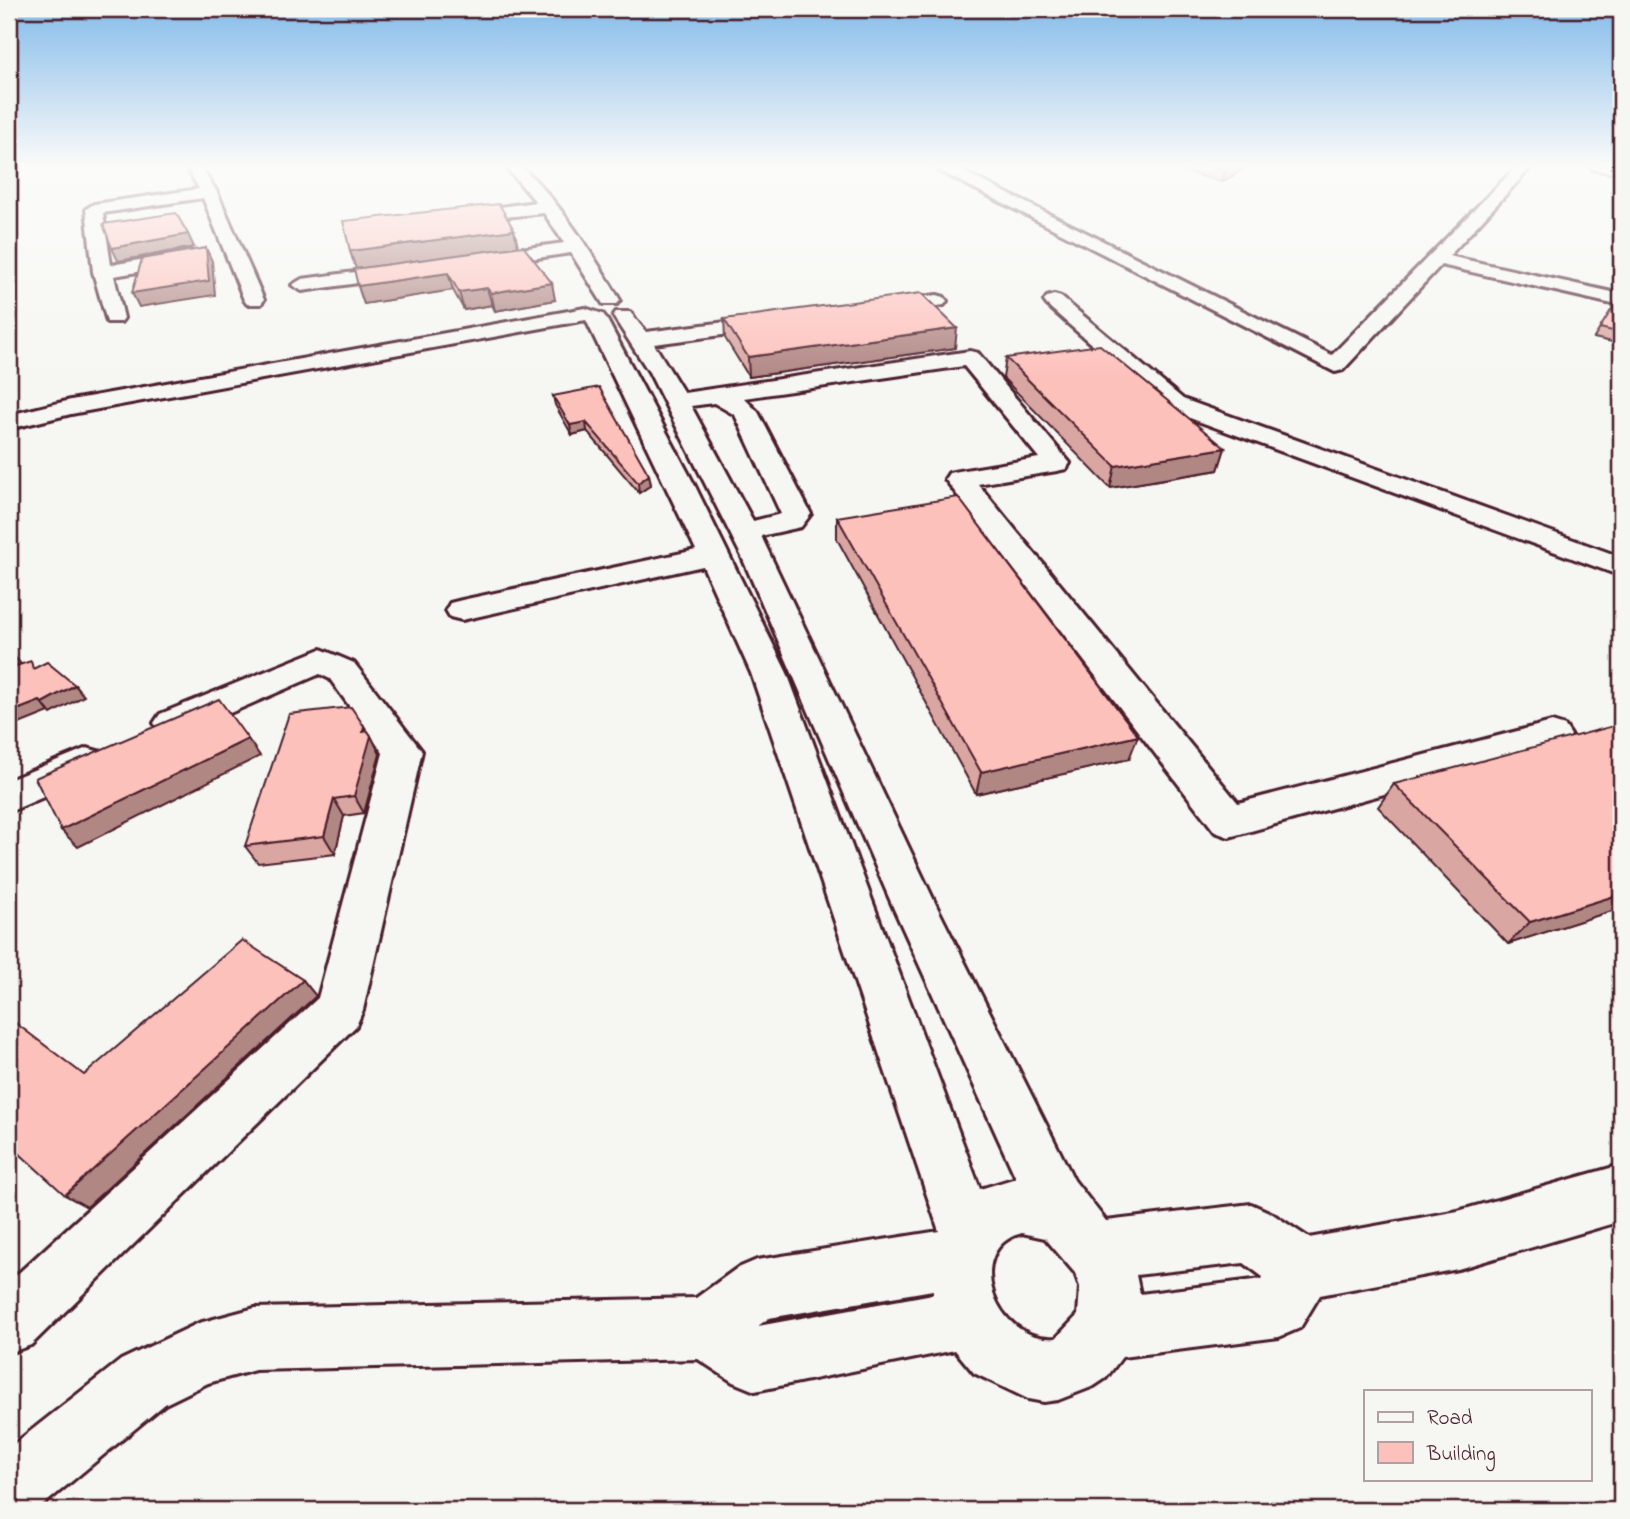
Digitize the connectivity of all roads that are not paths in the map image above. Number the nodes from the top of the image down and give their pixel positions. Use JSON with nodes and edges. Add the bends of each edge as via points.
{"nodes":[{"id":1,"x":98,"y":237,"type":"edge"},
{"id":2,"x":217,"y":237,"type":"edge"},
{"id":3,"x":568,"y":237,"type":"edge"},
{"id":4,"x":1083,"y":237,"type":"edge"},
{"id":5,"x":1458,"y":237,"type":"edge"},
{"id":6,"x":575,"y":247,"type":"junction"},
{"id":7,"x":220,"y":252,"type":"junction"},
{"id":8,"x":1437,"y":259,"type":"junction"},
{"id":9,"x":453,"y":264,"type":"edge"},
{"id":10,"x":425,"y":268,"type":"edge"},
{"id":11,"x":103,"y":272,"type":"junction"},
{"id":12,"x":302,"y":285,"type":"dead end"},
{"id":13,"x":254,"y":300,"type":"dead end"},
{"id":14,"x":1621,"y":300,"type":"edge"},
{"id":15,"x":937,"y":301,"type":"dead end"},
{"id":16,"x":1055,"y":301,"type":"dead end"},
{"id":17,"x":856,"y":312,"type":"edge"},
{"id":18,"x":114,"y":318,"type":"dead end"},
{"id":19,"x":611,"y":318,"type":"junction"},
{"id":20,"x":802,"y":318,"type":"edge"},
{"id":21,"x":718,"y":395,"type":"junction"},
{"id":22,"x":676,"y":401,"type":"junction"},
{"id":23,"x":9,"y":422,"type":"edge"},
{"id":24,"x":746,"y":531,"type":"junction"},
{"id":25,"x":714,"y":555,"type":"junction"},
{"id":26,"x":1621,"y":567,"type":"edge"},
{"id":27,"x":463,"y":610,"type":"dead end"},
{"id":28,"x":1552,"y":735,"type":"dead end"},
{"id":29,"x":9,"y":797,"type":"edge"},
{"id":30,"x":1621,"y":1193,"type":"edge"},
{"id":31,"x":1079,"y":1233,"type":"junction"},
{"id":32,"x":965,"y":1245,"type":"junction"},
{"id":33,"x":1302,"y":1269,"type":"junction"},
{"id":34,"x":970,"y":1317,"type":"junction"},
{"id":35,"x":9,"y":1324,"type":"edge"},
{"id":36,"x":706,"y":1328,"type":"junction"},
{"id":37,"x":1105,"y":1329,"type":"junction"},
{"id":38,"x":9,"y":1490,"type":"edge"}],
"edges":[{"from":1,"to":11,"type":"street"},
{"from":2,"to":7,"type":"street"},
{"from":3,"to":6,"type":"street"},
{"from":4,"to":8,"type":"street","via":[[1335,365]]},
{"from":5,"to":8,"type":"street"},
{"from":6,"to":9,"type":"street"},
{"from":6,"to":19,"type":"street","via":[[589,264]]},
{"from":7,"to":11,"type":"street"},
{"from":7,"to":13,"type":"street"},
{"from":8,"to":14,"type":"street"},
{"from":10,"to":12,"type":"street"},
{"from":11,"to":18,"type":"street"},
{"from":15,"to":17,"type":"street"},
{"from":16,"to":26,"type":"street","via":[[1174,404]]},
{"from":19,"to":20,"type":"street"},
{"from":19,"to":22,"type":"street"},
{"from":19,"to":23,"type":"street","via":[[71,407]]},
{"from":19,"to":25,"type":"street"},
{"from":21,"to":22,"type":"street"},
{"from":21,"to":24,"type":"street","via":[[746,412],[797,514],[792,521]]},
{"from":21,"to":28,"type":"street","via":[[970,358],[1057,463],[959,479],[1229,821]]},
{"from":22,"to":24,"type":"street"},
{"from":24,"to":31,"type":"street","via":[[939,960]]},
{"from":25,"to":27,"type":"street"},
{"from":25,"to":32,"type":"street","via":[[769,673]]},
{"from":29,"to":35,"type":"street","via":[[321,660],[342,671],[403,751],[339,1010]]},
{"from":30,"to":33,"type":"street","via":[[1458,1240]]},
{"from":31,"to":32,"type":"street","via":[[1041,1205],[1020,1203],[982,1218]]},
{"from":31,"to":33,"type":"street","via":[[1251,1233]]},
{"from":31,"to":37,"type":"street","via":[[1107,1276],[1110,1304]]},
{"from":32,"to":34,"type":"street","via":[[961,1287]]},
{"from":32,"to":36,"type":"street","via":[[757,1290]]},
{"from":33,"to":37,"type":"street","via":[[1279,1307]]},
{"from":34,"to":36,"type":"street","via":[[755,1360]]},
{"from":34,"to":37,"type":"street","via":[[1004,1357],[1028,1368],[1053,1370],[1074,1364],[1093,1350]]},
{"from":36,"to":38,"type":"street","via":[[255,1339],[199,1354],[143,1382]]}]}
